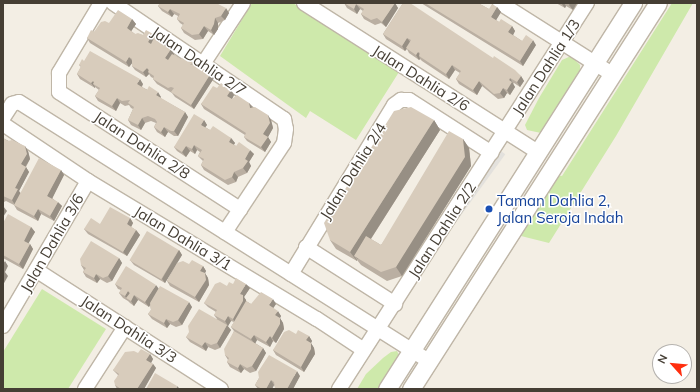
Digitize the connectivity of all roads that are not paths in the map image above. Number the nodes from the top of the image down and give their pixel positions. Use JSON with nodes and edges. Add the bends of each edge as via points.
{"nodes":[{"id":1,"x":101,"y":3,"type":"edge"},
{"id":2,"x":113,"y":3,"type":"edge"},
{"id":3,"x":243,"y":3,"type":"edge"},
{"id":4,"x":304,"y":3,"type":"edge"},
{"id":5,"x":500,"y":3,"type":"edge"},
{"id":6,"x":588,"y":3,"type":"edge"},
{"id":7,"x":633,"y":3,"type":"edge"},
{"id":8,"x":658,"y":3,"type":"edge"},
{"id":9,"x":562,"y":42,"type":"junction"},
{"id":10,"x":595,"y":63,"type":"junction"},
{"id":11,"x":203,"y":64,"type":"junction"},
{"id":12,"x":612,"y":74,"type":"junction"},
{"id":13,"x":3,"y":118,"type":"edge"},
{"id":14,"x":3,"y":124,"type":"edge"},
{"id":15,"x":505,"y":131,"type":"junction"},
{"id":16,"x":538,"y":152,"type":"junction"},
{"id":17,"x":492,"y":153,"type":"junction"},
{"id":18,"x":88,"y":181,"type":"junction"},
{"id":19,"x":240,"y":209,"type":"junction"},
{"id":20,"x":225,"y":232,"type":"junction"},
{"id":21,"x":309,"y":242,"type":"junction"},
{"id":22,"x":36,"y":270,"type":"junction"},
{"id":23,"x":292,"y":274,"type":"junction"},
{"id":24,"x":395,"y":304,"type":"junction"},
{"id":25,"x":3,"y":326,"type":"edge"},
{"id":26,"x":126,"y":327,"type":"junction"},
{"id":27,"x":378,"y":329,"type":"junction"},
{"id":28,"x":364,"y":350,"type":"junction"},
{"id":29,"x":411,"y":350,"type":"junction"},
{"id":30,"x":429,"y":361,"type":"junction"},
{"id":31,"x":214,"y":387,"type":"edge"},
{"id":32,"x":85,"y":389,"type":"edge"},
{"id":33,"x":340,"y":389,"type":"edge"},
{"id":34,"x":387,"y":389,"type":"edge"},
{"id":35,"x":411,"y":389,"type":"edge"}],
"edges":[{"from":1,"to":19,"type":"street","name":"Jalan Dahlia 2/8","via":[[59,73],[59,92]]},
{"from":2,"to":11,"type":"street","name":"Jalan Dahlia 2/7"},
{"from":3,"to":11,"type":"street"},
{"from":4,"to":15,"type":"street","name":"Jalan Dahlia 2/6"},
{"from":5,"to":9,"type":"street"},
{"from":6,"to":9,"type":"street","name":"Jalan Dahlia 1/3"},
{"from":7,"to":10,"type":"street"},
{"from":8,"to":12,"type":"street"},
{"from":9,"to":10,"type":"street"},
{"from":9,"to":15,"type":"street","name":"Jalan Dahlia 1/3"},
{"from":10,"to":12,"type":"street"},
{"from":10,"to":16,"type":"street"},
{"from":11,"to":19,"type":"street","name":"Jalan Dahlia 2/7","via":[[284,118],[284,143]]},
{"from":12,"to":30,"type":"street"},
{"from":13,"to":20,"type":"street","via":[[12,104],[19,102]]},
{"from":14,"to":18,"type":"street","name":"Jalan Dahlia 3/1"},
{"from":15,"to":16,"type":"street","name":"Jalan Dahlia 2/6"},
{"from":15,"to":17,"type":"street","name":"Jalan Dahlia 2/2"},
{"from":16,"to":29,"type":"street"},
{"from":17,"to":21,"type":"street","name":"Jalan Dahlia 2/4","via":[[410,100],[401,100],[394,105]]},
{"from":17,"to":24,"type":"street","name":"Jalan Dahlia 2/2"},
{"from":18,"to":22,"type":"street","name":"Jalan Dahlia 3/6"},
{"from":18,"to":28,"type":"street","name":"Jalan Dahlia 3/1"},
{"from":19,"to":20,"type":"street"},
{"from":20,"to":23,"type":"street"},
{"from":21,"to":23,"type":"street","name":"Jalan Dahlia 2/4"},
{"from":21,"to":24,"type":"street"},
{"from":22,"to":25,"type":"street","name":"Jalan Dahlia 3/6"},
{"from":22,"to":26,"type":"street","name":"Jalan Dahlia 3/3"},
{"from":23,"to":27,"type":"street"},
{"from":24,"to":27,"type":"street","name":"Jalan Dahlia 2/2"},
{"from":26,"to":31,"type":"street","name":"Jalan Dahlia 3/3"},
{"from":26,"to":32,"type":"street"},
{"from":27,"to":28,"type":"street","name":"Jalan Dahlia 2/2"},
{"from":27,"to":29,"type":"street"},
{"from":28,"to":33,"type":"street","name":"Jalan Dahlia 2/2"},
{"from":29,"to":30,"type":"street"},
{"from":29,"to":34,"type":"street"},
{"from":30,"to":35,"type":"street"}]}
